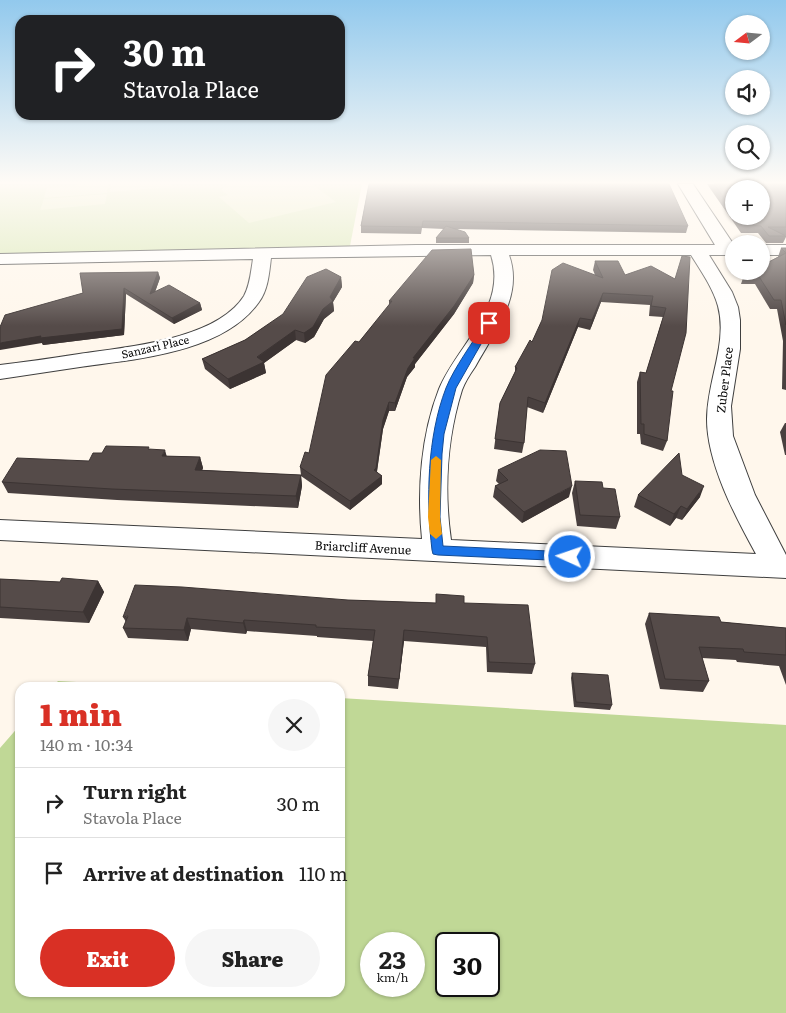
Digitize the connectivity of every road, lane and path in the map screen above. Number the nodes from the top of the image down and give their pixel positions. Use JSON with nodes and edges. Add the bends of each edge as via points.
{"nodes":[{"id":1,"x":717,"y":231,"type":"edge"},
{"id":2,"x":725,"y":243,"type":"edge"},
{"id":3,"x":498,"y":250,"type":"junction"},
{"id":4,"x":697,"y":250,"type":"junction"},
{"id":5,"x":725,"y":250,"type":"edge"},
{"id":6,"x":770,"y":250,"type":"edge"},
{"id":7,"x":786,"y":250,"type":"edge"},
{"id":8,"x":258,"y":253,"type":"junction"},
{"id":9,"x":0,"y":259,"type":"edge"},
{"id":10,"x":0,"y":372,"type":"edge"},
{"id":11,"x":0,"y":530,"type":"edge"},
{"id":12,"x":438,"y":550,"type":"junction"},
{"id":13,"x":782,"y":567,"type":"edge"}],
"edges":[{"from":1,"to":2,"type":"street"},
{"from":3,"to":4,"type":"street"},
{"from":3,"to":8,"type":"street"},
{"from":3,"to":12,"type":"street","via":[[506,278],[504,292],[451,388],[439,434],[434,517]]},
{"from":4,"to":5,"type":"street"},
{"from":4,"to":13,"type":"street","name":"Zuber Place","via":[[728,306],[731,324],[719,420],[727,457],[757,532]]},
{"from":6,"to":7,"type":"street"},
{"from":8,"to":9,"type":"street"},
{"from":8,"to":10,"type":"street","name":"Sanzari Place","via":[[257,288],[250,300],[225,322],[197,336],[146,351]]},
{"from":11,"to":12,"type":"street","name":"Briarcliff Avenue"},
{"from":12,"to":13,"type":"street","name":"Briarcliff Avenue"}]}
